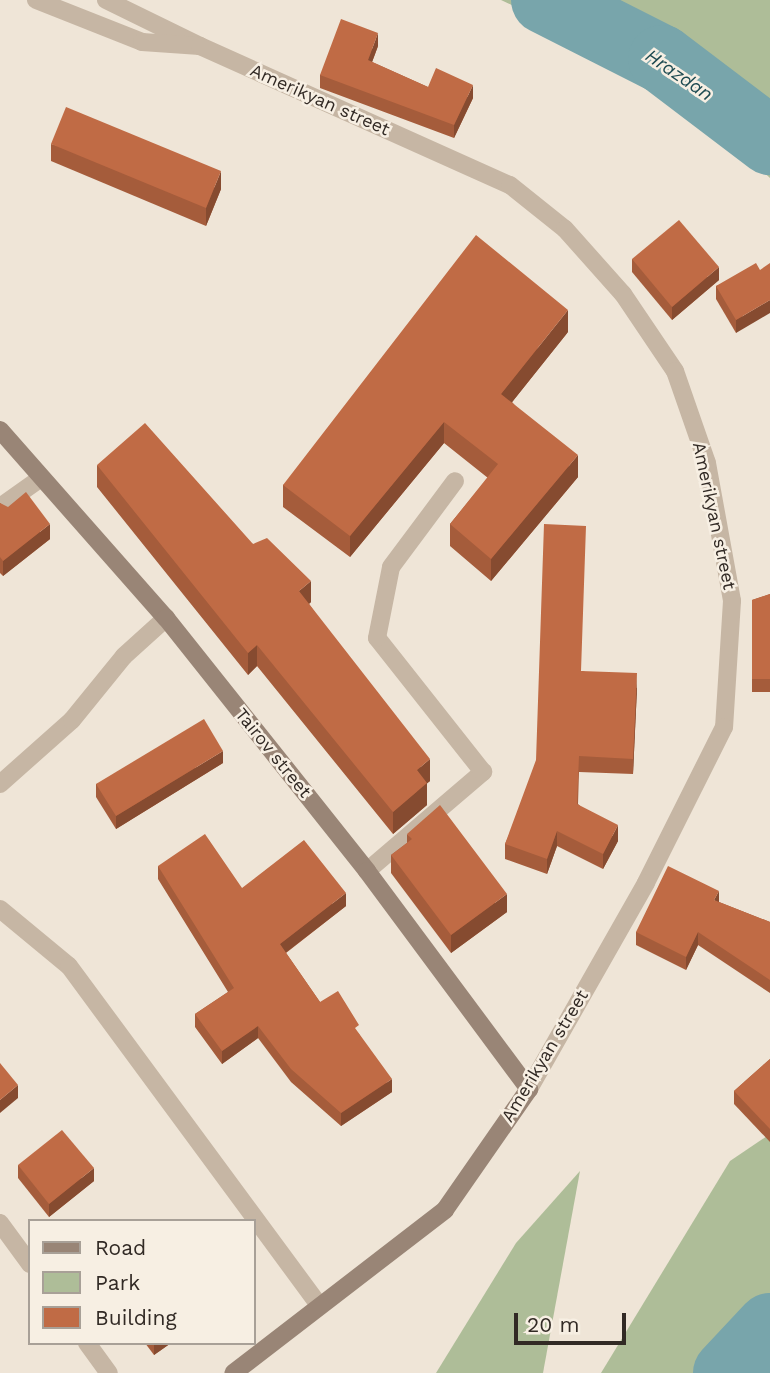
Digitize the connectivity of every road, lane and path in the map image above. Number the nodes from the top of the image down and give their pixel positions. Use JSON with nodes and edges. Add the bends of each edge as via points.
{"nodes":[{"id":1,"x":36,"y":0,"type":"edge"},
{"id":2,"x":106,"y":0,"type":"edge"},
{"id":3,"x":200,"y":46,"type":"junction"},
{"id":4,"x":0,"y":430,"type":"edge"},
{"id":5,"x":41,"y":478,"type":"junction"},
{"id":6,"x":456,"y":481,"type":"dead end"},
{"id":7,"x":0,"y":507,"type":"edge"},
{"id":8,"x":166,"y":618,"type":"junction"},
{"id":9,"x":0,"y":784,"type":"edge"},
{"id":10,"x":367,"y":871,"type":"junction"},
{"id":11,"x":0,"y":909,"type":"edge"},
{"id":12,"x":529,"y":1088,"type":"junction"},
{"id":13,"x":256,"y":1219,"type":"edge"},
{"id":14,"x":256,"y":1220,"type":"edge"},
{"id":15,"x":0,"y":1223,"type":"edge"},
{"id":16,"x":28,"y":1261,"type":"edge"},
{"id":17,"x":319,"y":1305,"type":"junction"},
{"id":18,"x":88,"y":1345,"type":"edge"},
{"id":19,"x":109,"y":1373,"type":"edge"},
{"id":20,"x":233,"y":1373,"type":"edge"}],
"edges":[{"from":1,"to":3,"type":"street","name":"Amerikyan street","via":[[142,43]]},
{"from":2,"to":3,"type":"street"},
{"from":3,"to":12,"type":"street","name":"Amerikyan street","via":[[510,185],[565,229],[623,294],[675,371],[707,463],[732,601],[724,726],[646,883]]},
{"from":4,"to":5,"type":"street","name":"Tairov street"},
{"from":5,"to":7,"type":"street"},
{"from":5,"to":8,"type":"street","name":"Tairov street"},
{"from":6,"to":10,"type":"street","via":[[391,567],[377,638],[483,772]]},
{"from":8,"to":9,"type":"street","via":[[124,656],[72,720]]},
{"from":8,"to":10,"type":"street","name":"Tairov street"},
{"from":10,"to":12,"type":"street","name":"Tairov street"},
{"from":11,"to":13,"type":"street","via":[[69,966]]},
{"from":12,"to":17,"type":"street","name":"Amerikyan street","via":[[445,1210]]},
{"from":14,"to":17,"type":"street"},
{"from":15,"to":16,"type":"street"},
{"from":17,"to":20,"type":"street","name":"Amerikyan street"},
{"from":18,"to":19,"type":"street"}]}
